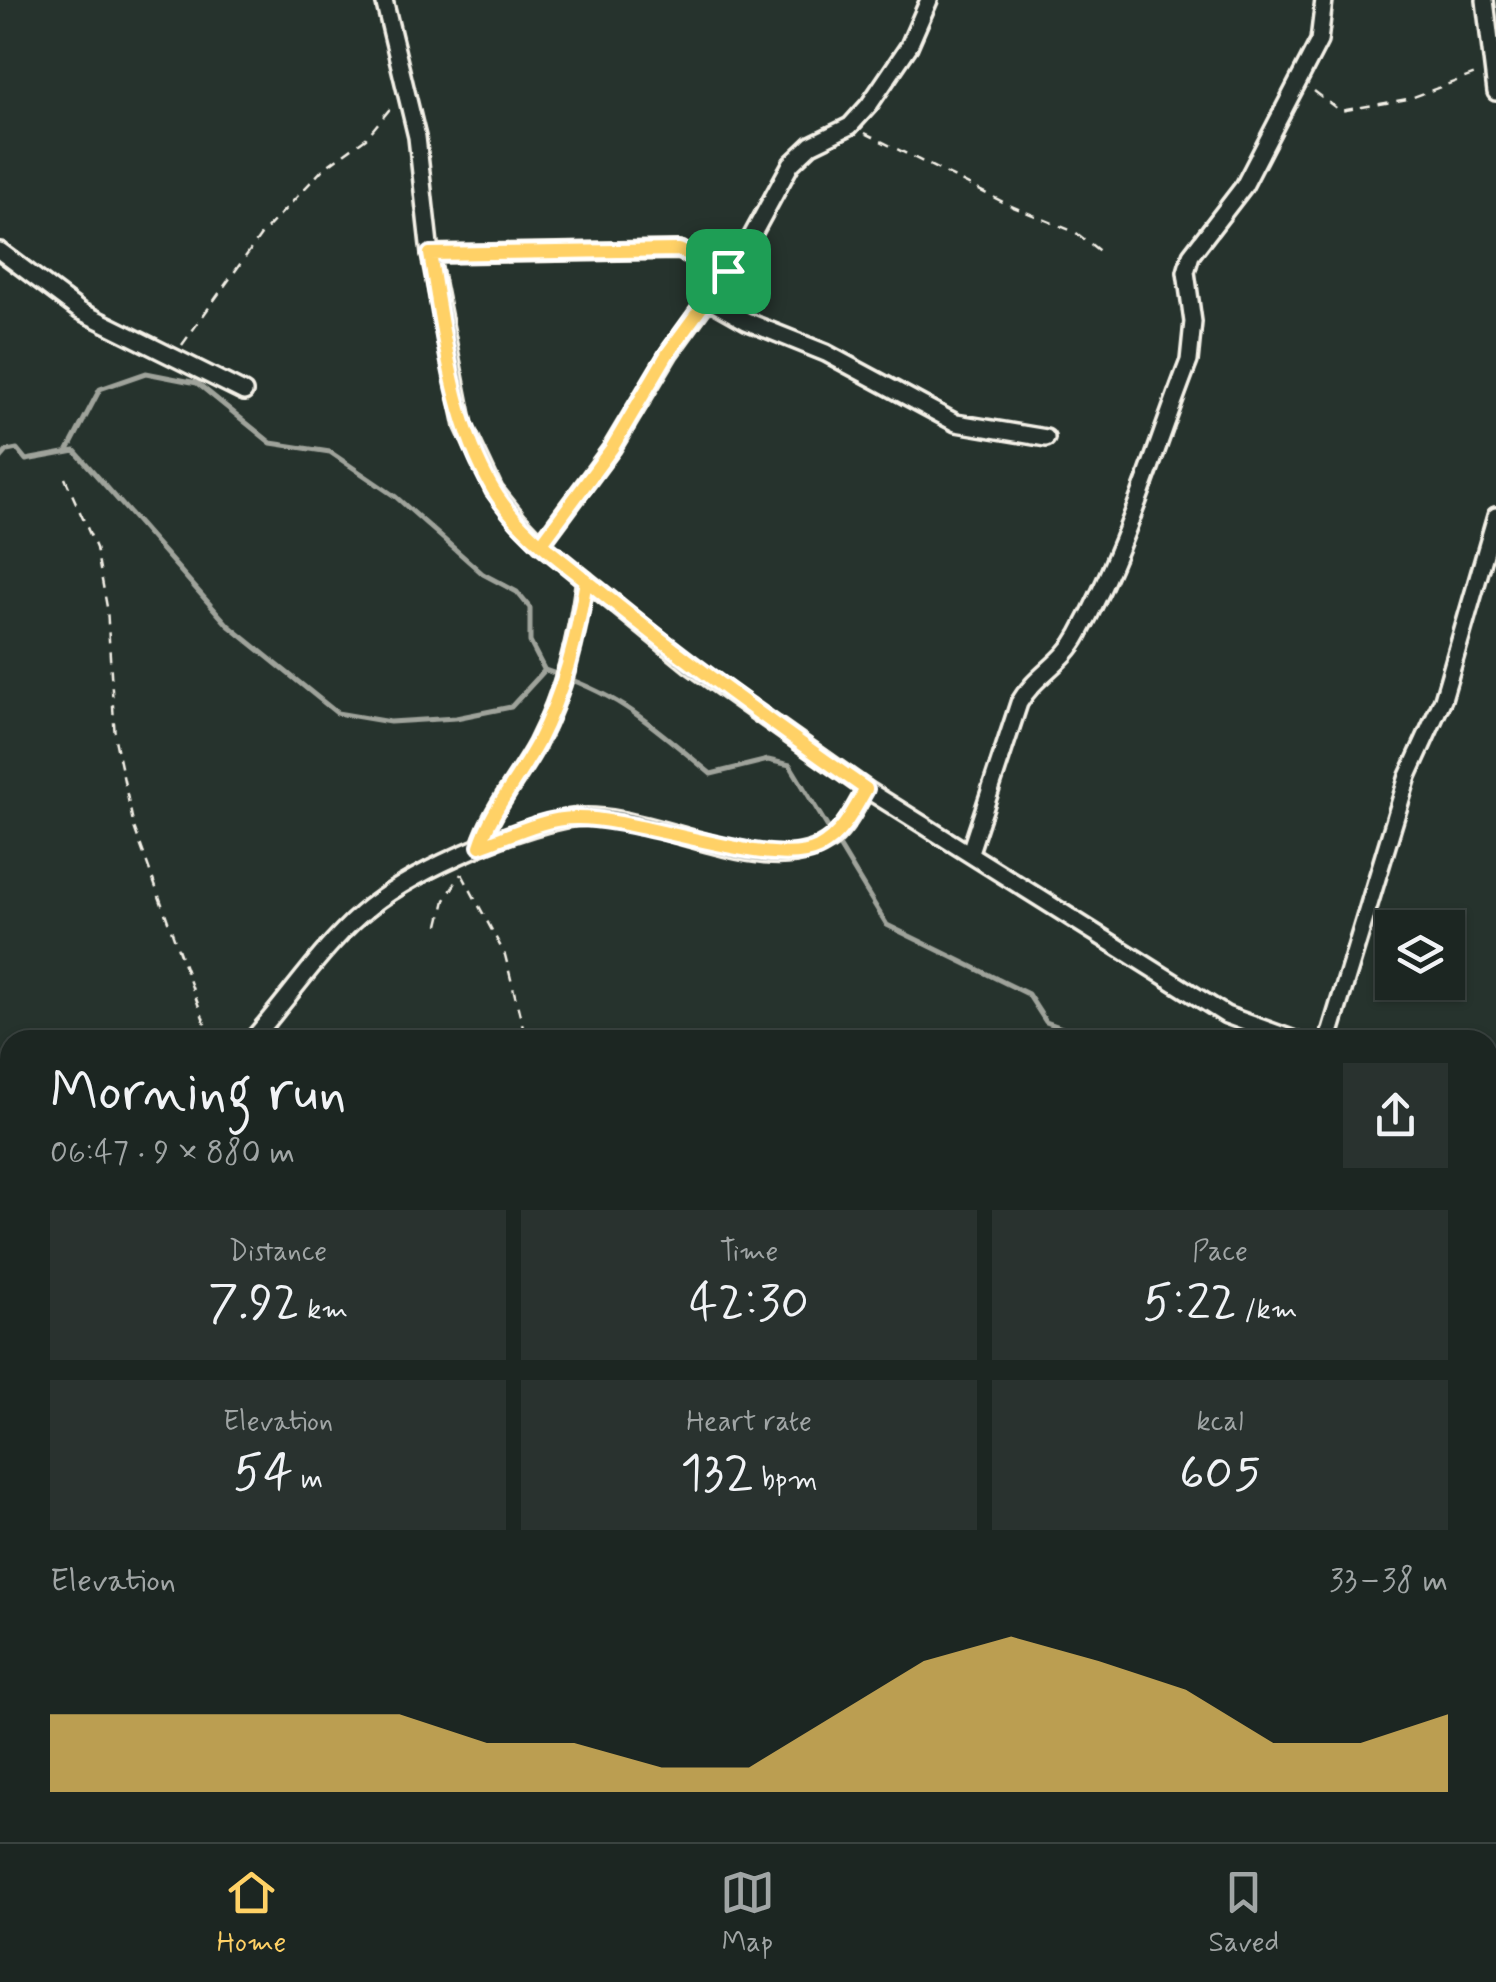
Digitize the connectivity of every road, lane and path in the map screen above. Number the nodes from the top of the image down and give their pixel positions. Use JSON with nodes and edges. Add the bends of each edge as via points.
{"nodes":[{"id":1,"x":384,"y":0,"type":"edge"},
{"id":2,"x":928,"y":0,"type":"edge"},
{"id":3,"x":1324,"y":0,"type":"edge"},
{"id":4,"x":1485,"y":0,"type":"edge"},
{"id":5,"x":1491,"y":69,"type":"junction"},
{"id":6,"x":1299,"y":76,"type":"junction"},
{"id":7,"x":406,"y":88,"type":"junction"},
{"id":8,"x":1496,"y":92,"type":"edge"},
{"id":9,"x":850,"y":126,"type":"junction"},
{"id":10,"x":0,"y":251,"type":"edge"},
{"id":11,"x":430,"y":254,"type":"junction"},
{"id":12,"x":1102,"y":254,"type":"dead end"},
{"id":13,"x":728,"y":271,"type":"junction"},
{"id":14,"x":706,"y":299,"type":"junction"},
{"id":15,"x":173,"y":358,"type":"junction"},
{"id":16,"x":244,"y":392,"type":"dead end"},
{"id":17,"x":1046,"y":438,"type":"dead end"},
{"id":18,"x":65,"y":478,"type":"dead end"},
{"id":19,"x":1496,"y":516,"type":"edge"},
{"id":20,"x":541,"y":544,"type":"junction"},
{"id":21,"x":586,"y":580,"type":"junction"},
{"id":22,"x":866,"y":789,"type":"junction"},
{"id":23,"x":480,"y":846,"type":"junction"},
{"id":24,"x":970,"y":852,"type":"junction"},
{"id":25,"x":439,"y":925,"type":"dead end"},
{"id":26,"x":207,"y":1030,"type":"edge"},
{"id":27,"x":261,"y":1030,"type":"edge"},
{"id":28,"x":524,"y":1030,"type":"edge"},
{"id":29,"x":1268,"y":1030,"type":"edge"},
{"id":30,"x":1331,"y":1030,"type":"edge"}],
"edges":[{"from":1,"to":7,"type":"street"},
{"from":2,"to":9,"type":"street","via":[[890,78]]},
{"from":3,"to":6,"type":"street","via":[[1318,40]]},
{"from":4,"to":5,"type":"street"},
{"from":5,"to":6,"type":"path","via":[[1408,98],[1340,111]]},
{"from":5,"to":8,"type":"street"},
{"from":6,"to":24,"type":"street","via":[[1244,186],[1191,255],[1188,361],[1094,606],[1068,653],[1019,703]]},
{"from":7,"to":11,"type":"street"},
{"from":7,"to":15,"type":"path","via":[[366,138],[324,168],[261,235]]},
{"from":9,"to":12,"type":"path","via":[[1075,232]]},
{"from":9,"to":13,"type":"street","via":[[811,145],[791,164]]},
{"from":10,"to":15,"type":"street","via":[[80,311]]},
{"from":11,"to":13,"type":"street","via":[[679,250]]},
{"from":11,"to":20,"type":"street","via":[[464,426],[494,490]]},
{"from":13,"to":14,"type":"street"},
{"from":14,"to":17,"type":"street","via":[[956,423]]},
{"from":14,"to":20,"type":"street","via":[[612,448]]},
{"from":15,"to":16,"type":"street"},
{"from":18,"to":26,"type":"path","via":[[96,548],[108,607],[115,739],[134,827]]},
{"from":19,"to":30,"type":"street"},
{"from":20,"to":21,"type":"street"},
{"from":21,"to":22,"type":"street","via":[[689,664]]},
{"from":21,"to":23,"type":"street","via":[[566,677]]},
{"from":22,"to":23,"type":"street","via":[[836,836],[814,850],[789,854],[624,821],[572,818]]},
{"from":22,"to":24,"type":"street"},
{"from":23,"to":27,"type":"street","via":[[362,912]]},
{"from":24,"to":29,"type":"street","via":[[1226,1014]]},
{"from":25,"to":28,"type":"path","via":[[461,873],[505,955]]}]}
